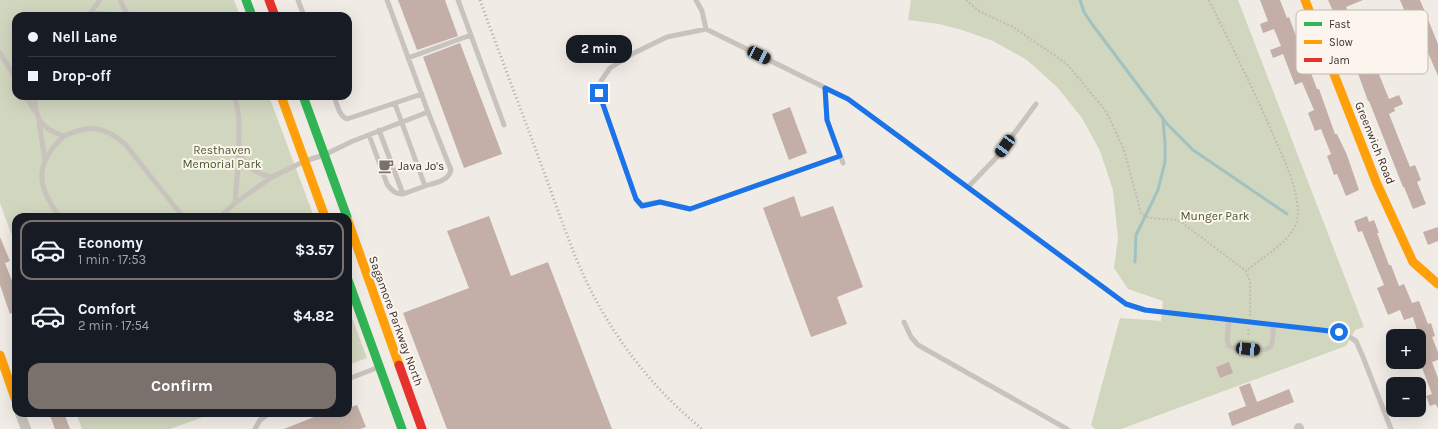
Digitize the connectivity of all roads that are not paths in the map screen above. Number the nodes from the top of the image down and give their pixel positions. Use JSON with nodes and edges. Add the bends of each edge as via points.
{"nodes":[{"id":1,"x":100,"y":0,"type":"edge"},
{"id":2,"x":120,"y":0,"type":"edge"},
{"id":3,"x":246,"y":0,"type":"edge"},
{"id":4,"x":269,"y":0,"type":"edge"},
{"id":5,"x":298,"y":0,"type":"edge"},
{"id":6,"x":386,"y":0,"type":"edge"},
{"id":7,"x":458,"y":0,"type":"edge"},
{"id":8,"x":696,"y":0,"type":"edge"},
{"id":9,"x":1305,"y":0,"type":"edge"},
{"id":10,"x":1309,"y":10,"type":"edge"},
{"id":11,"x":91,"y":12,"type":"edge"},
{"id":12,"x":126,"y":12,"type":"edge"},
{"id":13,"x":250,"y":12,"type":"edge"},
{"id":14,"x":274,"y":12,"type":"edge"},
{"id":15,"x":302,"y":12,"type":"edge"},
{"id":16,"x":706,"y":29,"type":"junction"},
{"id":17,"x":471,"y":36,"type":"junction"},
{"id":18,"x":0,"y":53,"type":"edge"},
{"id":19,"x":408,"y":58,"type":"junction"},
{"id":20,"x":12,"y":73,"type":"edge"},
{"id":21,"x":1334,"y":74,"type":"edge"},
{"id":22,"x":825,"y":88,"type":"junction"},
{"id":23,"x":422,"y":94,"type":"junction"},
{"id":24,"x":29,"y":100,"type":"edge"},
{"id":25,"x":35,"y":100,"type":"edge"},
{"id":26,"x":235,"y":100,"type":"edge"},
{"id":27,"x":282,"y":100,"type":"edge"},
{"id":28,"x":304,"y":100,"type":"edge"},
{"id":29,"x":335,"y":100,"type":"edge"},
{"id":30,"x":395,"y":104,"type":"junction"},
{"id":31,"x":1036,"y":104,"type":"dead end"},
{"id":32,"x":35,"y":110,"type":"junction"},
{"id":33,"x":428,"y":112,"type":"junction"},
{"id":34,"x":402,"y":121,"type":"junction"},
{"id":35,"x":40,"y":122,"type":"junction"},
{"id":36,"x":504,"y":125,"type":"dead end"},
{"id":37,"x":380,"y":130,"type":"junction"},
{"id":38,"x":369,"y":135,"type":"junction"},
{"id":39,"x":64,"y":136,"type":"junction"},
{"id":40,"x":239,"y":154,"type":"junction"},
{"id":41,"x":324,"y":155,"type":"junction"},
{"id":42,"x":840,"y":156,"type":"junction"},
{"id":43,"x":305,"y":161,"type":"junction"},
{"id":44,"x":45,"y":162,"type":"junction"},
{"id":45,"x":843,"y":163,"type":"dead end"},
{"id":46,"x":272,"y":177,"type":"junction"},
{"id":47,"x":425,"y":186,"type":"junction"},
{"id":48,"x":968,"y":187,"type":"junction"},
{"id":49,"x":402,"y":194,"type":"junction"},
{"id":50,"x":235,"y":203,"type":"junction"},
{"id":51,"x":57,"y":213,"type":"edge"},
{"id":52,"x":180,"y":213,"type":"edge"},
{"id":53,"x":224,"y":213,"type":"edge"},
{"id":54,"x":324,"y":213,"type":"edge"},
{"id":55,"x":346,"y":213,"type":"edge"},
{"id":56,"x":352,"y":232,"type":"edge"},
{"id":57,"x":1438,"y":284,"type":"edge"},
{"id":58,"x":352,"y":291,"type":"edge"},
{"id":59,"x":1229,"y":320,"type":"junction"},
{"id":60,"x":904,"y":322,"type":"dead end"},
{"id":61,"x":1273,"y":326,"type":"junction"},
{"id":62,"x":0,"y":355,"type":"edge"},
{"id":63,"x":380,"y":367,"type":"junction"},
{"id":64,"x":352,"y":378,"type":"edge"},
{"id":65,"x":12,"y":390,"type":"edge"},
{"id":66,"x":22,"y":417,"type":"edge"},
{"id":67,"x":264,"y":417,"type":"edge"},
{"id":68,"x":26,"y":429,"type":"edge"},
{"id":69,"x":255,"y":429,"type":"edge"},
{"id":70,"x":402,"y":429,"type":"edge"},
{"id":71,"x":422,"y":429,"type":"edge"},
{"id":72,"x":1067,"y":429,"type":"edge"},
{"id":73,"x":1391,"y":429,"type":"edge"}],
"edges":[{"from":1,"to":11,"type":"lane"},
{"from":2,"to":12,"type":"lane"},
{"from":3,"to":13,"type":"main road"},
{"from":4,"to":14,"type":"main road"},
{"from":5,"to":15,"type":"lane"},
{"from":6,"to":19,"type":"lane"},
{"from":7,"to":17,"type":"lane"},
{"from":8,"to":16,"type":"lane","via":[[702,11]]},
{"from":9,"to":10,"type":"main road","name":"Greenwich Road"},
{"from":16,"to":22,"type":"lane"},
{"from":16,"to":42,"type":"lane","via":[[667,37],[634,53],[610,68],[601,81],[599,93],[636,199],[642,206],[660,202],[690,209]]},
{"from":17,"to":19,"type":"lane"},
{"from":17,"to":36,"type":"lane"},
{"from":18,"to":20,"type":"lane"},
{"from":19,"to":23,"type":"lane"},
{"from":21,"to":57,"type":"main road","name":"Greenwich Road","via":[[1377,184],[1413,262]]},
{"from":22,"to":42,"type":"lane","via":[[827,120]]},
{"from":22,"to":48,"type":"lane","via":[[848,99]]},
{"from":23,"to":30,"type":"lane"},
{"from":23,"to":33,"type":"lane"},
{"from":24,"to":32,"type":"lane"},
{"from":25,"to":32,"type":"lane"},
{"from":26,"to":40,"type":"lane","via":[[239,123]]},
{"from":27,"to":43,"type":"main road"},
{"from":28,"to":41,"type":"main road"},
{"from":29,"to":30,"type":"lane","via":[[341,115],[347,119]]},
{"from":30,"to":34,"type":"lane"},
{"from":31,"to":48,"type":"lane","via":[[996,158]]},
{"from":32,"to":35,"type":"lane"},
{"from":33,"to":34,"type":"lane"},
{"from":33,"to":47,"type":"lane","via":[[451,174]]},
{"from":34,"to":37,"type":"lane"},
{"from":34,"to":47,"type":"lane"},
{"from":35,"to":39,"type":"lane","via":[[51,132]]},
{"from":35,"to":44,"type":"lane"},
{"from":37,"to":38,"type":"lane"},
{"from":37,"to":49,"type":"lane"},
{"from":38,"to":41,"type":"lane"},
{"from":38,"to":49,"type":"lane","via":[[387,184],[392,191]]},
{"from":39,"to":44,"type":"lane","via":[[46,156]]},
{"from":39,"to":52,"type":"lane","via":[[79,129],[95,127],[115,135]]},
{"from":40,"to":46,"type":"lane","via":[[256,172]]},
{"from":40,"to":50,"type":"lane"},
{"from":41,"to":43,"type":"lane"},
{"from":41,"to":55,"type":"main road"},
{"from":42,"to":45,"type":"lane"},
{"from":43,"to":46,"type":"lane"},
{"from":43,"to":54,"type":"main road"},
{"from":44,"to":51,"type":"lane","via":[[42,188]]},
{"from":46,"to":50,"type":"lane"},
{"from":47,"to":49,"type":"lane"},
{"from":48,"to":59,"type":"lane","via":[[1126,304],[1145,310]]},
{"from":50,"to":53,"type":"lane"},
{"from":56,"to":71,"type":"main road","name":"Sagamore Parkway North"},
{"from":58,"to":63,"type":"main road"},
{"from":59,"to":61,"type":"lane"},
{"from":59,"to":61,"type":"lane","via":[[1227,340],[1229,346],[1234,348],[1263,351],[1270,348]]},
{"from":60,"to":72,"type":"lane","via":[[918,345]]},
{"from":61,"to":73,"type":"lane","via":[[1343,333],[1356,342]]},
{"from":62,"to":65,"type":"main road"},
{"from":63,"to":64,"type":"lane"},
{"from":63,"to":70,"type":"main road"},
{"from":66,"to":68,"type":"street"},
{"from":67,"to":69,"type":"lane"}]}
